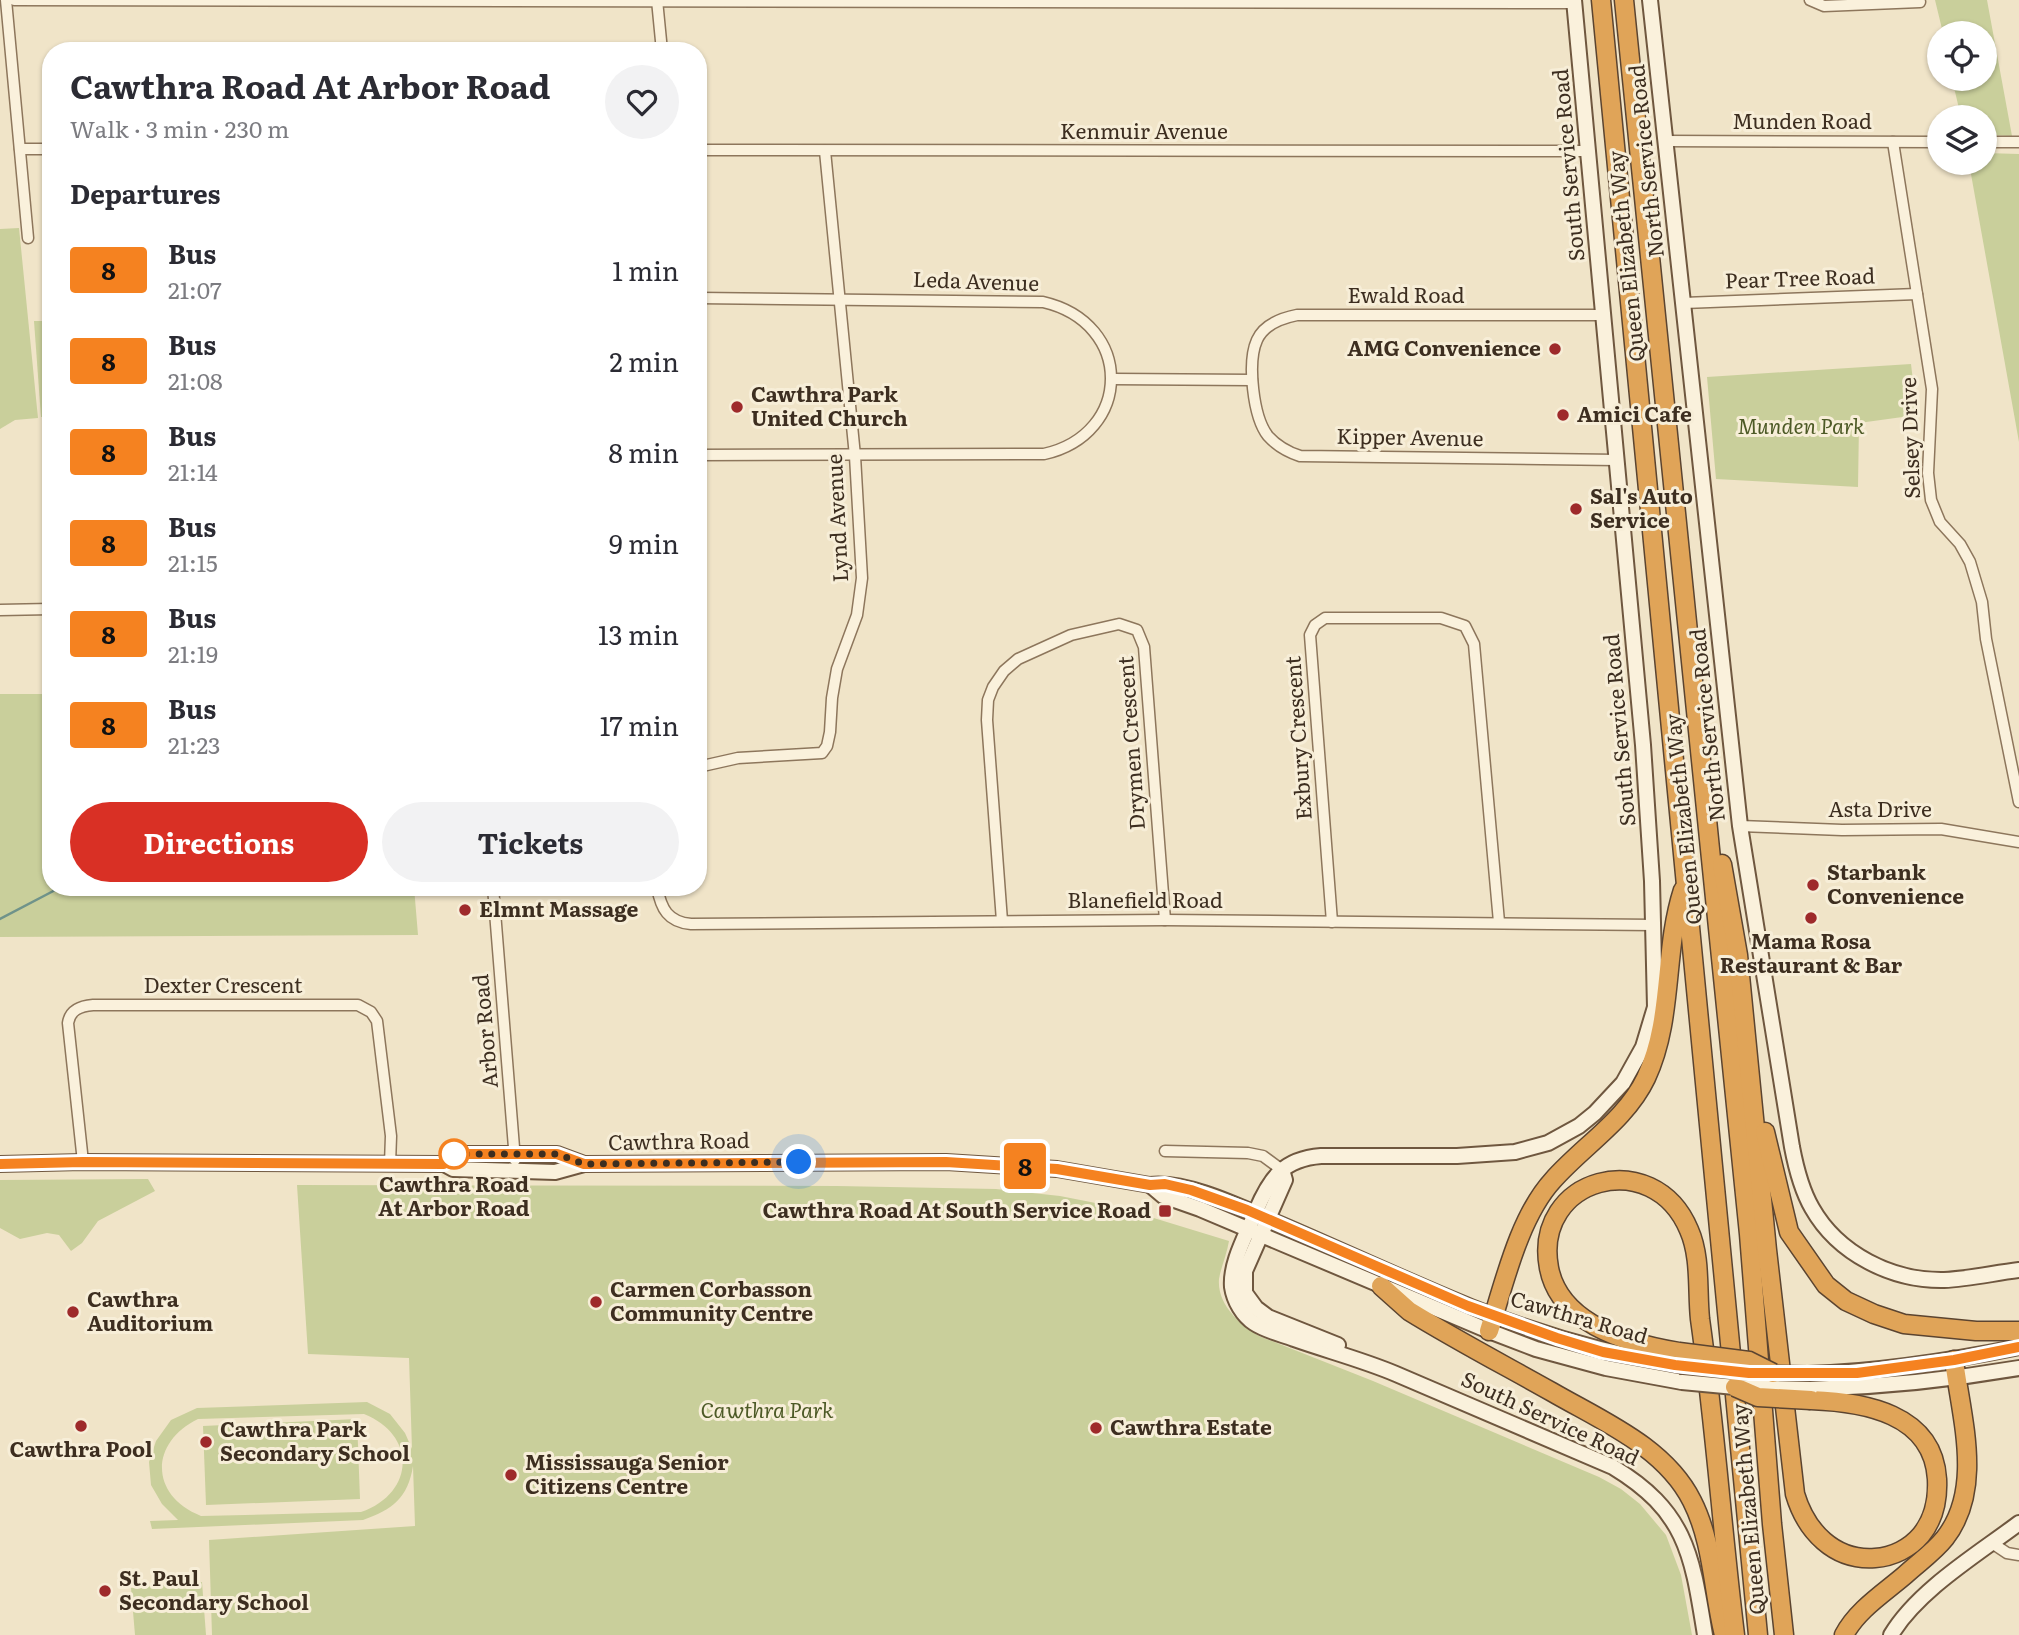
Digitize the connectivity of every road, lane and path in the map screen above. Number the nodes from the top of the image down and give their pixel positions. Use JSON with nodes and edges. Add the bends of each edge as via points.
{"nodes":[{"id":1,"x":6,"y":0,"type":"edge"},
{"id":2,"x":14,"y":0,"type":"edge"},
{"id":3,"x":657,"y":0,"type":"edge"},
{"id":4,"x":1601,"y":0,"type":"edge"},
{"id":5,"x":1624,"y":0,"type":"edge"},
{"id":6,"x":1650,"y":0,"type":"edge"},
{"id":7,"x":1810,"y":0,"type":"edge"},
{"id":8,"x":1574,"y":2,"type":"edge"},
{"id":9,"x":1884,"y":2,"type":"edge"},
{"id":10,"x":1920,"y":2,"type":"dead end"},
{"id":11,"x":662,"y":42,"type":"edge"},
{"id":12,"x":6,"y":74,"type":"edge"},
{"id":13,"x":1664,"y":141,"type":"junction"},
{"id":14,"x":1894,"y":142,"type":"junction"},
{"id":15,"x":1927,"y":142,"type":"edge"},
{"id":16,"x":1997,"y":142,"type":"edge"},
{"id":17,"x":2019,"y":142,"type":"edge"},
{"id":18,"x":20,"y":149,"type":"junction"},
{"id":19,"x":42,"y":149,"type":"edge"},
{"id":20,"x":707,"y":150,"type":"edge"},
{"id":21,"x":825,"y":151,"type":"junction"},
{"id":22,"x":1589,"y":151,"type":"junction"},
{"id":23,"x":28,"y":239,"type":"dead end"},
{"id":24,"x":1917,"y":294,"type":"junction"},
{"id":25,"x":707,"y":298,"type":"edge"},
{"id":26,"x":840,"y":299,"type":"junction"},
{"id":27,"x":1684,"y":303,"type":"junction"},
{"id":28,"x":1604,"y":316,"type":"junction"},
{"id":29,"x":1113,"y":379,"type":"junction"},
{"id":30,"x":1252,"y":380,"type":"junction"},
{"id":31,"x":707,"y":454,"type":"edge"},
{"id":32,"x":855,"y":456,"type":"junction"},
{"id":33,"x":1618,"y":460,"type":"junction"},
{"id":34,"x":42,"y":609,"type":"edge"},
{"id":35,"x":0,"y":610,"type":"edge"},
{"id":36,"x":1698,"y":733,"type":"junction"},
{"id":37,"x":707,"y":764,"type":"edge"},
{"id":38,"x":2019,"y":802,"type":"edge"},
{"id":39,"x":1740,"y":826,"type":"junction"},
{"id":40,"x":2019,"y":842,"type":"edge"},
{"id":41,"x":1685,"y":884,"type":"junction"},
{"id":42,"x":494,"y":896,"type":"edge"},
{"id":43,"x":659,"y":896,"type":"edge"},
{"id":44,"x":1165,"y":920,"type":"junction"},
{"id":45,"x":1002,"y":921,"type":"junction"},
{"id":46,"x":1332,"y":922,"type":"junction"},
{"id":47,"x":1499,"y":922,"type":"junction"},
{"id":48,"x":1654,"y":925,"type":"junction"},
{"id":49,"x":1748,"y":1055,"type":"junction"},
{"id":50,"x":1165,"y":1151,"type":"dead end"},
{"id":51,"x":515,"y":1154,"type":"junction"},
{"id":52,"x":83,"y":1162,"type":"junction"},
{"id":53,"x":0,"y":1164,"type":"edge"},
{"id":54,"x":390,"y":1164,"type":"junction"},
{"id":55,"x":444,"y":1164,"type":"junction"},
{"id":56,"x":584,"y":1164,"type":"junction"},
{"id":57,"x":1282,"y":1170,"type":"junction"},
{"id":58,"x":516,"y":1171,"type":"junction"},
{"id":59,"x":1150,"y":1185,"type":"junction"},
{"id":60,"x":1261,"y":1216,"type":"junction"},
{"id":61,"x":1254,"y":1232,"type":"junction"},
{"id":62,"x":2019,"y":1270,"type":"edge"},
{"id":63,"x":1381,"y":1286,"type":"junction"},
{"id":64,"x":1491,"y":1323,"type":"junction"},
{"id":65,"x":2019,"y":1331,"type":"edge"},
{"id":66,"x":2019,"y":1348,"type":"edge"},
{"id":67,"x":1679,"y":1359,"type":"junction"},
{"id":68,"x":1954,"y":1360,"type":"junction"},
{"id":69,"x":2019,"y":1368,"type":"edge"},
{"id":70,"x":1773,"y":1373,"type":"joint"},
{"id":71,"x":1956,"y":1379,"type":"junction"},
{"id":72,"x":1735,"y":1387,"type":"joint"},
{"id":73,"x":1810,"y":1394,"type":"junction"},
{"id":74,"x":2019,"y":1522,"type":"edge"},
{"id":75,"x":1992,"y":1543,"type":"junction"},
{"id":76,"x":2019,"y":1555,"type":"edge"},
{"id":77,"x":1705,"y":1635,"type":"edge"},
{"id":78,"x":1724,"y":1635,"type":"edge"},
{"id":79,"x":1735,"y":1635,"type":"edge"},
{"id":80,"x":1758,"y":1635,"type":"edge"},
{"id":81,"x":1784,"y":1635,"type":"edge"},
{"id":82,"x":1844,"y":1635,"type":"edge"},
{"id":83,"x":1891,"y":1635,"type":"edge"}],
"edges":[{"from":1,"to":12,"type":"street"},
{"from":2,"to":3,"type":"street"},
{"from":3,"to":8,"type":"street"},
{"from":3,"to":11,"type":"street"},
{"from":4,"to":41,"type":"highway","name":"Queen Elizabeth Way"},
{"from":5,"to":36,"type":"highway","name":"Queen Elizabeth Way"},
{"from":6,"to":13,"type":"main road","name":"North Service Road"},
{"from":7,"to":9,"type":"street","via":[[1824,6]]},
{"from":8,"to":22,"type":"main road","name":"South Service Road"},
{"from":9,"to":10,"type":"street"},
{"from":12,"to":18,"type":"street"},
{"from":13,"to":14,"type":"street","name":"Munden Road"},
{"from":13,"to":27,"type":"main road","name":"North Service Road"},
{"from":14,"to":15,"type":"street","name":"Munden Road"},
{"from":14,"to":24,"type":"street","name":"Selsey Drive"},
{"from":16,"to":17,"type":"street"},
{"from":18,"to":19,"type":"street"},
{"from":18,"to":23,"type":"street"},
{"from":20,"to":21,"type":"street","name":"Kenmuir Avenue"},
{"from":21,"to":22,"type":"street","name":"Kenmuir Avenue"},
{"from":21,"to":26,"type":"street","name":"Lynd Avenue"},
{"from":22,"to":28,"type":"main road","name":"South Service Road"},
{"from":24,"to":27,"type":"street","name":"Pear Tree Road"},
{"from":24,"to":38,"type":"street","name":"Selsey Drive","via":[[1932,389],[1931,500],[1940,522],[1966,553],[1982,602]]},
{"from":25,"to":26,"type":"street","name":"Leda Avenue"},
{"from":26,"to":29,"type":"street","name":"Leda Avenue","via":[[1028,300],[1058,305],[1095,332],[1105,348]]},
{"from":26,"to":32,"type":"street","name":"Lynd Avenue"},
{"from":27,"to":39,"type":"main road","name":"North Service Road"},
{"from":28,"to":30,"type":"street","name":"Ewald Road","via":[[1297,315],[1280,319],[1257,340]]},
{"from":28,"to":33,"type":"main road","name":"South Service Road"},
{"from":29,"to":30,"type":"street"},
{"from":29,"to":32,"type":"street","via":[[1095,423],[1057,451],[1028,456]]},
{"from":30,"to":33,"type":"street","name":"Kipper Avenue","via":[[1262,426],[1277,445],[1300,456]]},
{"from":31,"to":32,"type":"street"},
{"from":32,"to":37,"type":"street","name":"Lynd Avenue","via":[[862,578],[857,615],[837,669],[825,749],[818,754]]},
{"from":33,"to":48,"type":"main road","name":"South Service Road"},
{"from":34,"to":35,"type":"street"},
{"from":36,"to":49,"type":"highway","via":[[1738,955]]},
{"from":36,"to":81,"type":"highway","name":"Queen Elizabeth Way"},
{"from":39,"to":40,"type":"street","name":"Asta Drive","via":[[1941,829]]},
{"from":39,"to":62,"type":"main road","name":"North Service Road","via":[[1792,1147],[1811,1206],[1839,1241],[1879,1268],[1945,1280]]},
{"from":41,"to":64,"type":"highway","via":[[1675,915],[1660,1041],[1645,1079],[1628,1105],[1551,1181],[1538,1201],[1521,1234]]},
{"from":41,"to":80,"type":"highway","name":"Queen Elizabeth Way"},
{"from":42,"to":51,"type":"street","name":"Arbor Road"},
{"from":43,"to":45,"type":"street","name":"Blanefield Road","via":[[662,909],[681,923]]},
{"from":44,"to":45,"type":"street","name":"Blanefield Road"},
{"from":44,"to":45,"type":"street","name":"Drymen Crescent","via":[[1144,647],[1137,630],[1123,624],[1071,635],[1034,650],[1004,671],[990,693],[987,720]]},
{"from":44,"to":46,"type":"street","name":"Blanefield Road"},
{"from":46,"to":47,"type":"street","name":"Blanefield Road"},
{"from":46,"to":47,"type":"street","name":"Exbury Crescent","via":[[1310,635],[1325,618],[1441,618],[1465,626],[1474,644]]},
{"from":47,"to":48,"type":"street","name":"Blanefield Road"},
{"from":48,"to":57,"type":"main road","name":"South Service Road","via":[[1655,1007],[1643,1047],[1623,1083],[1579,1126],[1548,1143],[1515,1152],[1321,1156],[1299,1159]]},
{"from":49,"to":65,"type":"highway","via":[[1789,1232],[1826,1285],[1846,1301],[1904,1324]]},
{"from":49,"to":73,"type":"highway","via":[[1786,1435],[1800,1511],[1826,1544],[1850,1557],[1884,1558],[1907,1547],[1928,1524],[1938,1493],[1935,1462],[1923,1439],[1904,1422],[1877,1409]]},
{"from":50,"to":57,"type":"street","via":[[1248,1153],[1263,1156]]},
{"from":51,"to":55,"type":"main road","name":"Cawthra Road","via":[[454,1154]]},
{"from":51,"to":56,"type":"main road","name":"Cawthra Road","via":[[557,1154]]},
{"from":51,"to":58,"type":"street","name":"Arbor Road"},
{"from":52,"to":53,"type":"main road","name":"Cawthra Road"},
{"from":52,"to":54,"type":"main road","name":"Cawthra Road"},
{"from":52,"to":54,"type":"street","name":"Dexter Crescent","via":[[68,1024],[76,1009],[93,1005],[358,1005],[377,1021]]},
{"from":54,"to":55,"type":"main road","name":"Cawthra Road"},
{"from":55,"to":58,"type":"main road","name":"Cawthra Road","via":[[453,1170]]},
{"from":56,"to":58,"type":"main road","name":"Cawthra Road","via":[[555,1172]]},
{"from":56,"to":59,"type":"main road","name":"Cawthra Road","via":[[946,1162],[1057,1169]]},
{"from":57,"to":60,"type":"main road","name":"South Service Road","via":[[1285,1180]]},
{"from":59,"to":60,"type":"main road","name":"Cawthra Road","via":[[1191,1190]]},
{"from":59,"to":61,"type":"main road","name":"Cawthra Road","via":[[1163,1196]]},
{"from":60,"to":61,"type":"main road","name":"South Service Road"},
{"from":60,"to":64,"type":"main road","name":"Cawthra Road"},
{"from":61,"to":63,"type":"main road","name":"Cawthra Road"},
{"from":61,"to":77,"type":"main road","name":"South Service Road","via":[[1235,1266],[1232,1287],[1247,1318],[1263,1328],[1363,1360],[1614,1467],[1662,1504],[1682,1535],[1692,1563]]},
{"from":63,"to":64,"type":"main road","name":"Cawthra Road"},
{"from":63,"to":78,"type":"highway","via":[[1409,1311],[1614,1427],[1680,1479],[1707,1541]]},
{"from":64,"to":67,"type":"main road","name":"Cawthra Road","via":[[1603,1352]]},
{"from":64,"to":72,"type":"main road","name":"Cawthra Road","bridge":true,"via":[[1570,1359],[1682,1382]]},
{"from":66,"to":68,"type":"main road"},
{"from":67,"to":70,"type":"highway","bridge":true,"via":[[1749,1362]]},
{"from":67,"to":79,"type":"highway","via":[[1620,1339],[1582,1318],[1562,1297],[1550,1272],[1546,1248],[1551,1222],[1563,1205],[1586,1188],[1627,1179],[1648,1186],[1677,1209],[1689,1230],[1695,1249]]},
{"from":68,"to":70,"type":"main road","bridge":true,"via":[[1857,1373]]},
{"from":68,"to":71,"type":"highway"},
{"from":69,"to":71,"type":"main road"},
{"from":71,"to":73,"type":"main road"},
{"from":71,"to":82,"type":"highway","via":[[1966,1465],[1964,1503],[1944,1538],[1849,1625]]},
{"from":72,"to":73,"type":"highway","bridge":true,"via":[[1758,1397]]},
{"from":74,"to":75,"type":"main road"},
{"from":75,"to":76,"type":"street"},
{"from":75,"to":83,"type":"main road","via":[[1929,1592]]}]}
